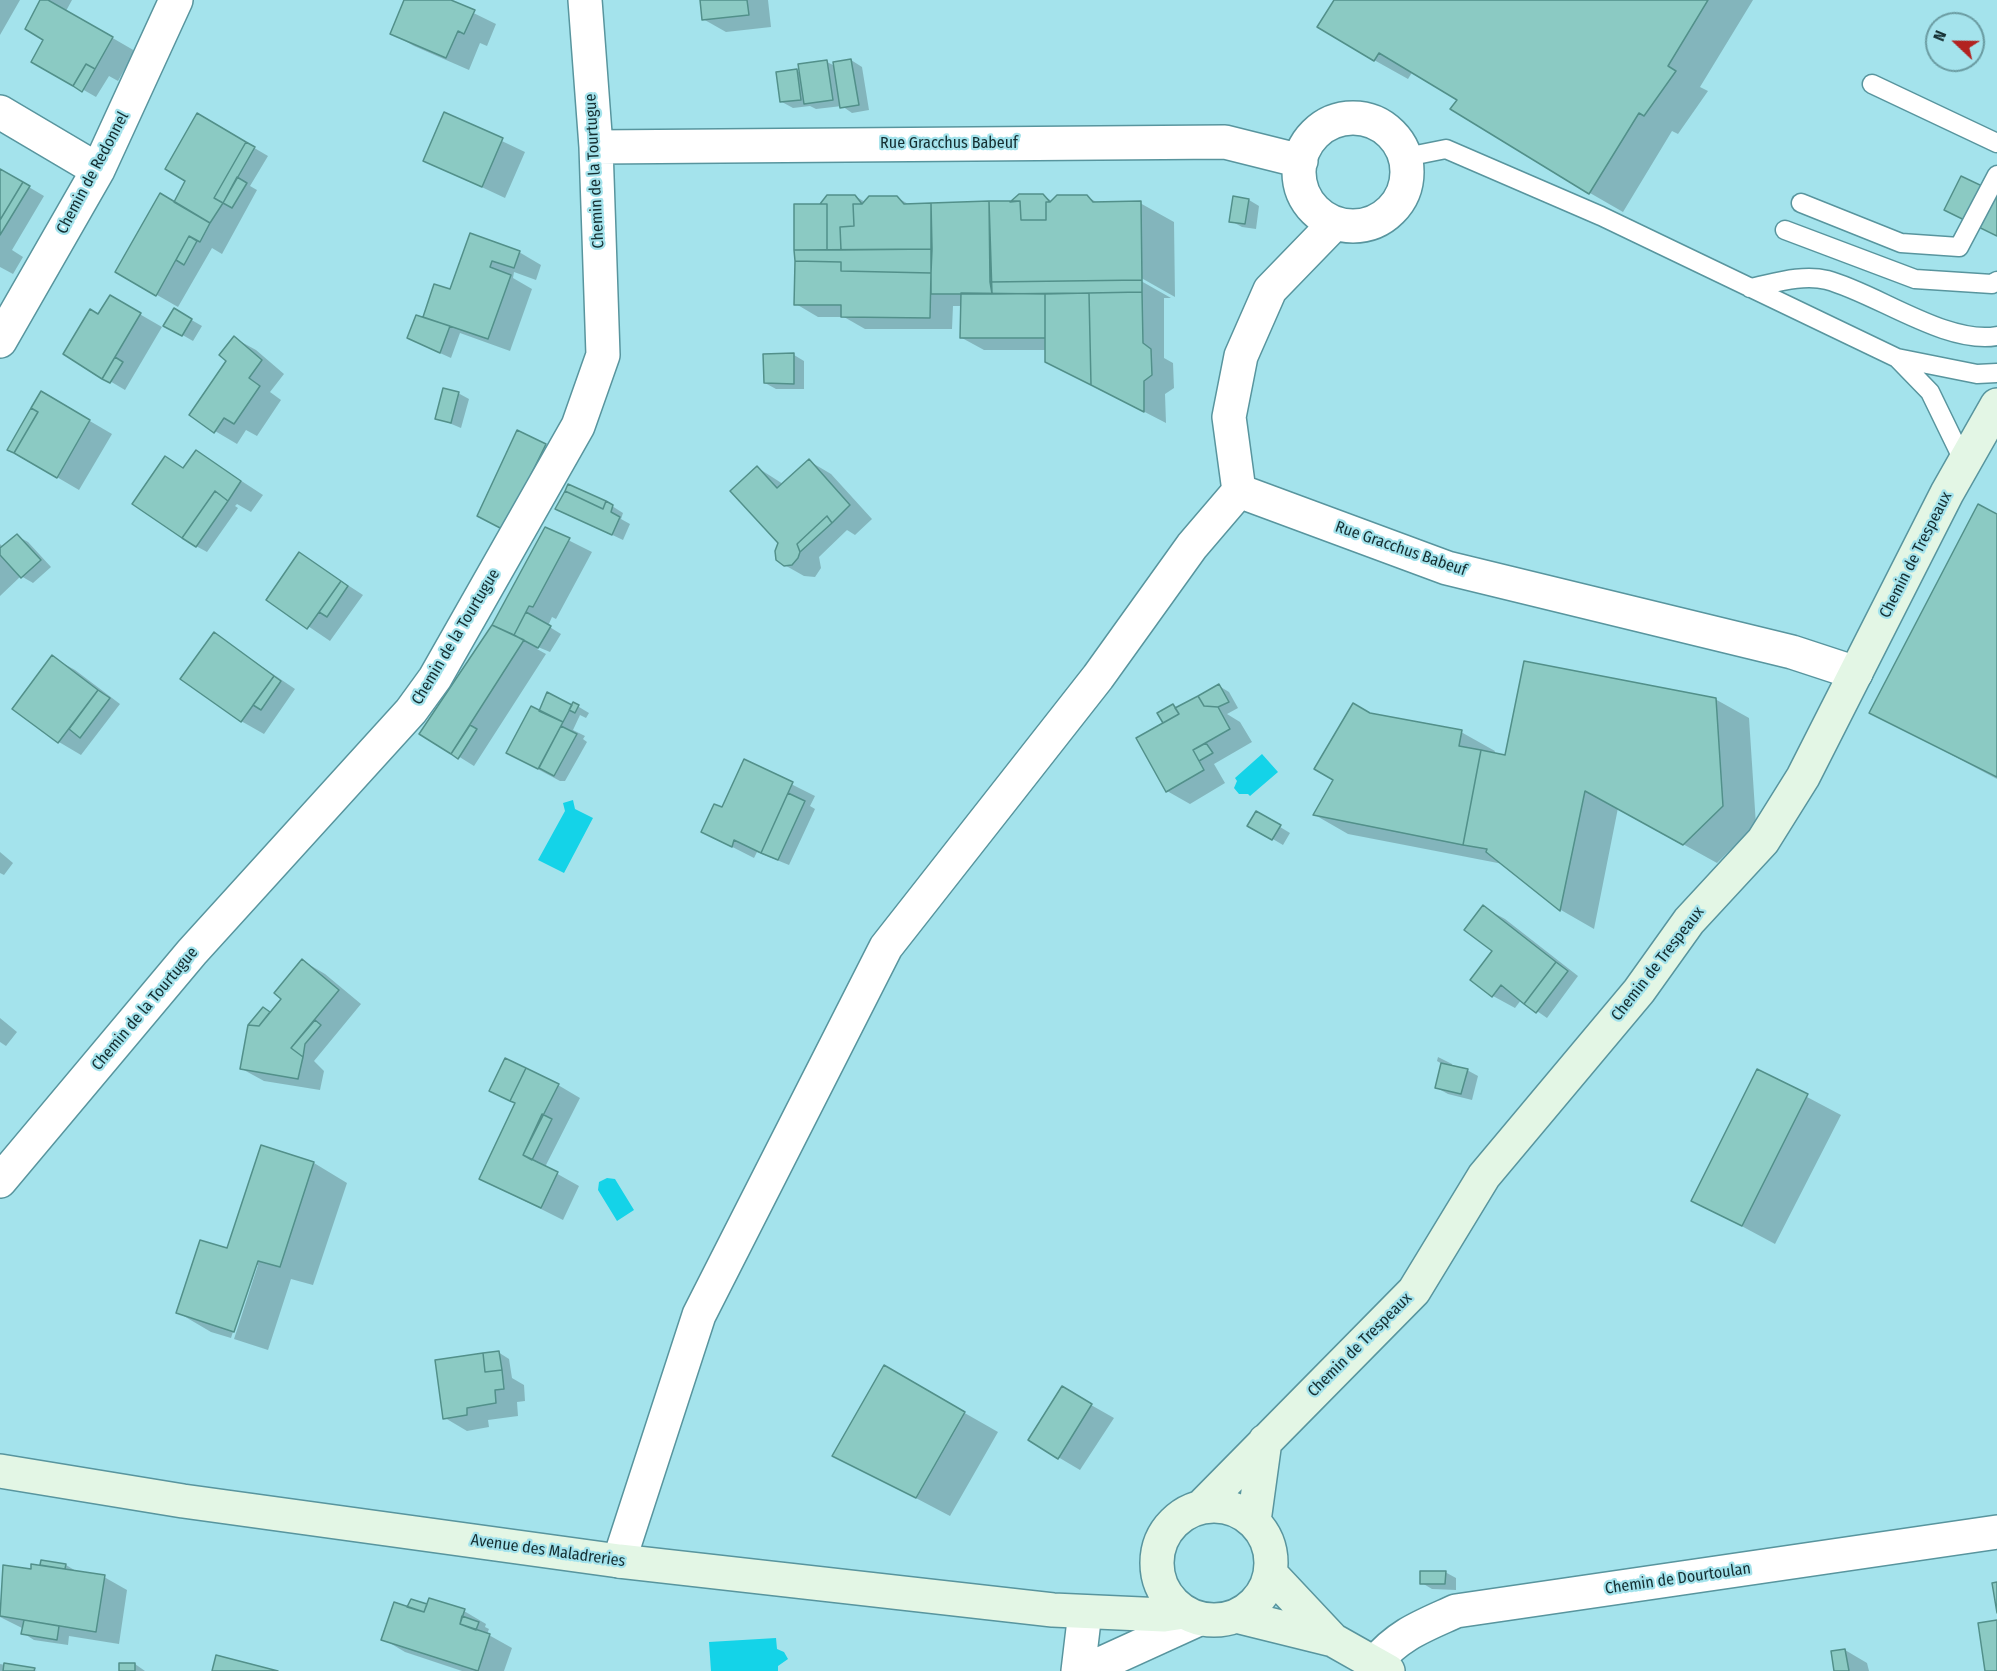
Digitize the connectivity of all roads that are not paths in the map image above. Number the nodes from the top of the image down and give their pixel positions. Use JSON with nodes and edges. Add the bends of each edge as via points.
{"nodes":[{"id":1,"x":176,"y":0,"type":"edge"},
{"id":2,"x":585,"y":0,"type":"edge"},
{"id":3,"x":1872,"y":84,"type":"dead end"},
{"id":4,"x":0,"y":112,"type":"edge"},
{"id":5,"x":1997,"y":143,"type":"edge"},
{"id":6,"x":596,"y":147,"type":"junction"},
{"id":7,"x":1407,"y":157,"type":"junction"},
{"id":8,"x":1301,"y":161,"type":"junction"},
{"id":9,"x":98,"y":170,"type":"junction"},
{"id":10,"x":1997,"y":176,"type":"edge"},
{"id":11,"x":1801,"y":202,"type":"dead end"},
{"id":12,"x":1334,"y":224,"type":"junction"},
{"id":13,"x":1785,"y":230,"type":"dead end"},
{"id":14,"x":1997,"y":281,"type":"edge"},
{"id":15,"x":1750,"y":288,"type":"junction"},
{"id":16,"x":1997,"y":336,"type":"edge"},
{"id":17,"x":0,"y":341,"type":"edge"},
{"id":18,"x":1897,"y":357,"type":"junction"},
{"id":19,"x":1997,"y":373,"type":"edge"},
{"id":20,"x":1996,"y":406,"type":"edge"},
{"id":21,"x":1964,"y":462,"type":"junction"},
{"id":22,"x":1239,"y":491,"type":"junction"},
{"id":23,"x":1856,"y":672,"type":"junction"},
{"id":24,"x":0,"y":1181,"type":"edge"},
{"id":25,"x":1265,"y":1441,"type":"junction"},
{"id":26,"x":0,"y":1471,"type":"edge"},
{"id":27,"x":1201,"y":1507,"type":"junction"},
{"id":28,"x":1254,"y":1521,"type":"junction"},
{"id":29,"x":1997,"y":1532,"type":"edge"},
{"id":30,"x":619,"y":1561,"type":"junction"},
{"id":31,"x":1271,"y":1574,"type":"junction"},
{"id":32,"x":1159,"y":1579,"type":"junction"},
{"id":33,"x":1092,"y":1612,"type":"junction"},
{"id":34,"x":1191,"y":1615,"type":"junction"},
{"id":35,"x":1236,"y":1617,"type":"junction"},
{"id":36,"x":1333,"y":1640,"type":"junction"},
{"id":37,"x":1382,"y":1667,"type":"edge"},
{"id":38,"x":1078,"y":1671,"type":"edge"},
{"id":39,"x":1085,"y":1671,"type":"edge"}],
"edges":[{"from":1,"to":9,"type":"street","name":"Chemin de Redonnel"},
{"from":2,"to":6,"type":"street","name":"Chemin de la Tourtugue"},
{"from":3,"to":5,"type":"lane"},
{"from":4,"to":9,"type":"street"},
{"from":6,"to":8,"type":"street","name":"Rue Gracchus Babeuf","via":[[1225,142]]},
{"from":6,"to":24,"type":"street","name":"Chemin de la Tourtugue","via":[[603,355],[578,426],[477,606],[411,711],[192,952]]},
{"from":7,"to":8,"type":"street","via":[[1386,129],[1371,120],[1345,117],[1320,127],[1303,147]]},
{"from":7,"to":12,"type":"street","via":[[1408,181],[1399,203],[1381,220],[1358,227]]},
{"from":7,"to":15,"type":"lane","via":[[1446,149],[1601,216]]},
{"from":8,"to":12,"type":"street","via":[[1298,174],[1302,195],[1316,213]]},
{"from":9,"to":17,"type":"street","name":"Chemin de Redonnel"},
{"from":10,"to":11,"type":"lane","via":[[1959,247],[1900,243]]},
{"from":12,"to":22,"type":"street","via":[[1270,290],[1241,356],[1228,417]]},
{"from":13,"to":14,"type":"lane","via":[[1916,279],[1992,284]]},
{"from":15,"to":16,"type":"lane","via":[[1805,278],[1828,280],[1940,328],[1988,338]]},
{"from":15,"to":18,"type":"lane"},
{"from":18,"to":19,"type":"lane","via":[[1977,374]]},
{"from":18,"to":21,"type":"lane","via":[[1929,392]]},
{"from":20,"to":21,"type":"street","name":"Chemin de Trespeaux"},
{"from":21,"to":23,"type":"street","name":"Chemin de Trespeaux"},
{"from":22,"to":23,"type":"street","name":"Rue Gracchus Babeuf","via":[[1448,568],[1792,652]]},
{"from":22,"to":30,"type":"street","via":[[1192,546],[1098,677],[886,947],[699,1315]]},
{"from":23,"to":25,"type":"street","name":"Chemin de Trespeaux","via":[[1803,777],[1763,841],[1689,921],[1639,991],[1484,1176],[1414,1291]]},
{"from":25,"to":27,"type":"street","name":"Chemin de Trespeaux"},
{"from":25,"to":28,"type":"street"},
{"from":26,"to":30,"type":"street","name":"Avenue des Maladreries","via":[[183,1501]]},
{"from":27,"to":28,"type":"street","via":[[1238,1510]]},
{"from":27,"to":32,"type":"street","via":[[1170,1526],[1156,1561]]},
{"from":28,"to":31,"type":"street","via":[[1266,1536]]},
{"from":29,"to":37,"type":"street","name":"Chemin de Dourtoulan","via":[[1456,1611],[1390,1644]]},
{"from":30,"to":33,"type":"street","name":"Avenue des Maladreries"},
{"from":31,"to":35,"type":"street","via":[[1264,1592]]},
{"from":31,"to":36,"type":"street"},
{"from":32,"to":33,"type":"street"},
{"from":32,"to":34,"type":"street","via":[[1173,1603]]},
{"from":33,"to":34,"type":"street","name":"Avenue des Maladreries"},
{"from":33,"to":38,"type":"street"},
{"from":34,"to":35,"type":"street","via":[[1218,1621]]},
{"from":34,"to":39,"type":"street"},
{"from":35,"to":36,"type":"street"},
{"from":36,"to":37,"type":"street"}]}
